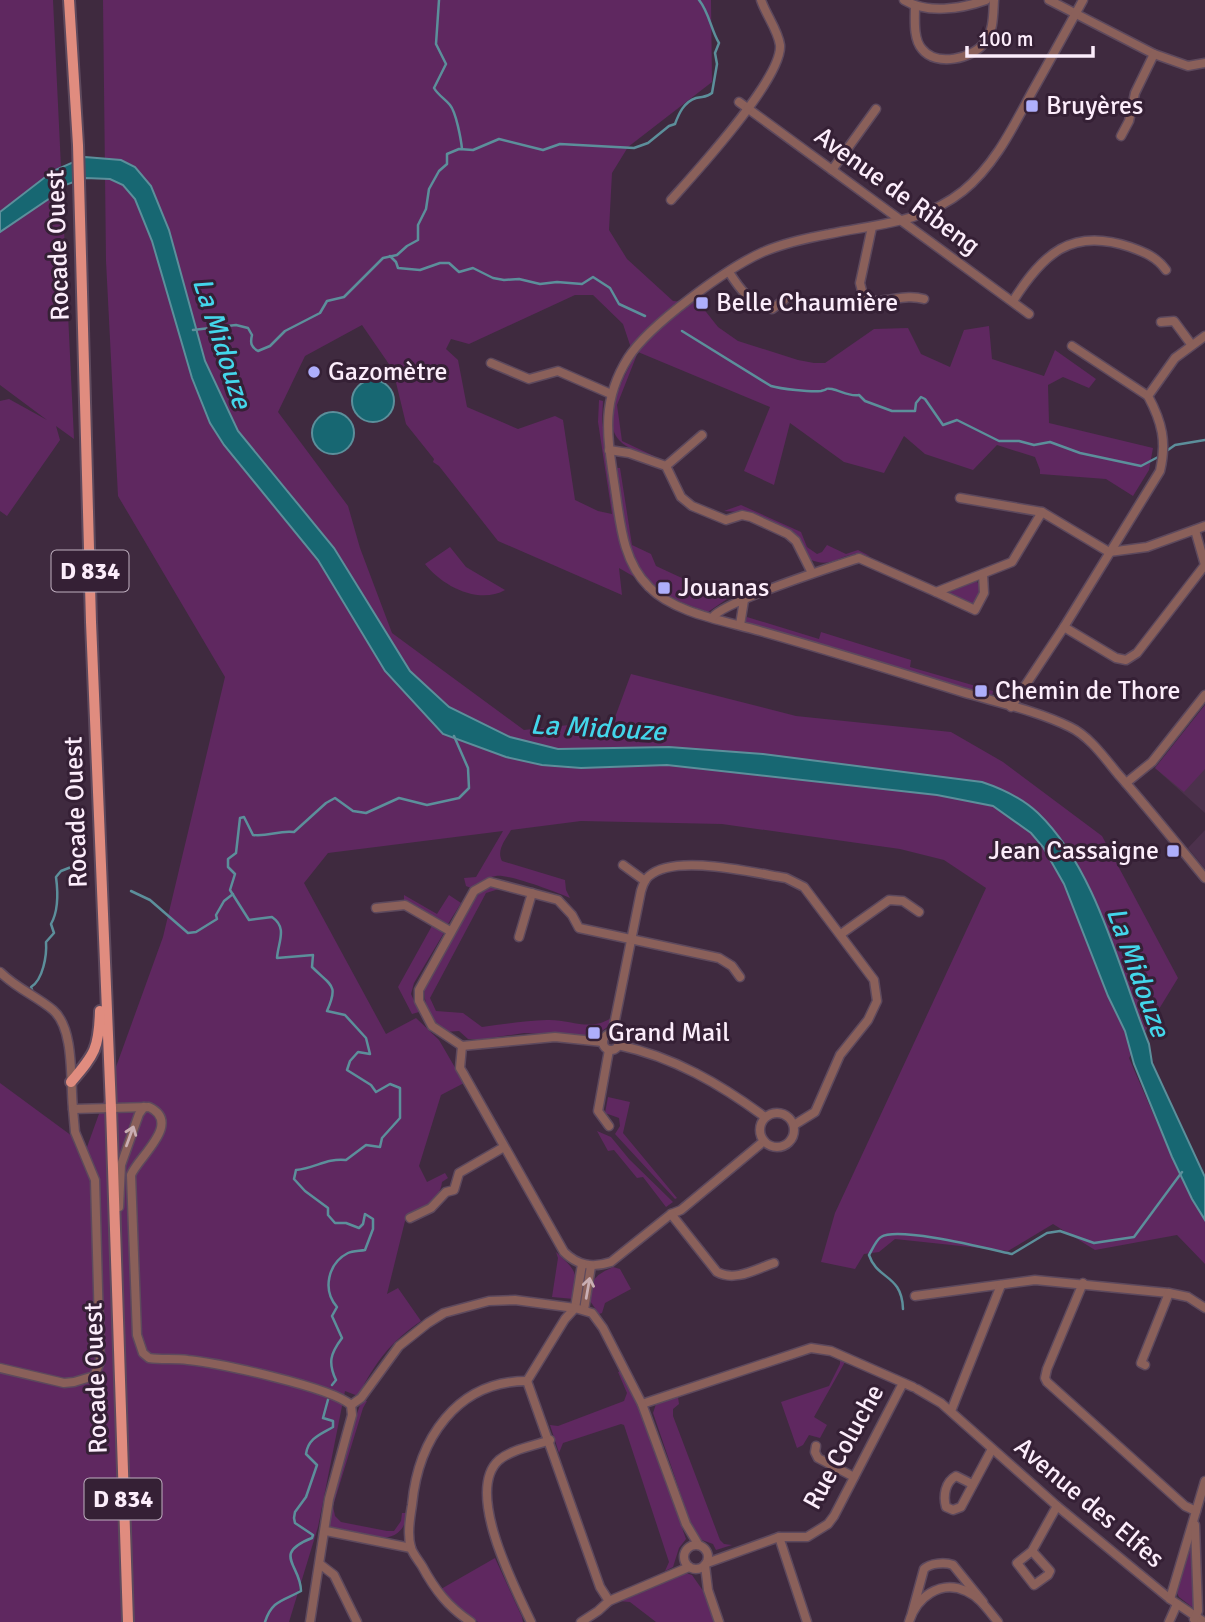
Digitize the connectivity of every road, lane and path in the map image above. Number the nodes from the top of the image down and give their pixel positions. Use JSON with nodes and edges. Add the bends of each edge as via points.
{"nodes":[{"id":1,"x":69,"y":0,"type":"edge"},
{"id":2,"x":761,"y":0,"type":"edge"},
{"id":3,"x":986,"y":0,"type":"edge"},
{"id":4,"x":994,"y":0,"type":"edge"},
{"id":5,"x":1049,"y":0,"type":"edge"},
{"id":6,"x":1083,"y":0,"type":"edge"},
{"id":7,"x":909,"y":2,"type":"edge"},
{"id":8,"x":1076,"y":14,"type":"junction"},
{"id":9,"x":1154,"y":54,"type":"junction"},
{"id":10,"x":1205,"y":63,"type":"edge"},
{"id":11,"x":739,"y":102,"type":"dead end"},
{"id":12,"x":748,"y":108,"type":"junction"},
{"id":13,"x":876,"y":109,"type":"dead end"},
{"id":14,"x":1121,"y":136,"type":"dead end"},
{"id":15,"x":832,"y":170,"type":"junction"},
{"id":16,"x":671,"y":200,"type":"dead end"},
{"id":17,"x":902,"y":222,"type":"junction"},
{"id":18,"x":872,"y":227,"type":"junction"},
{"id":19,"x":1166,"y":270,"type":"dead end"},
{"id":20,"x":729,"y":272,"type":"junction"},
{"id":21,"x":924,"y":299,"type":"dead end"},
{"id":22,"x":785,"y":300,"type":"dead end"},
{"id":23,"x":1013,"y":301,"type":"junction"},
{"id":24,"x":1029,"y":313,"type":"dead end"},
{"id":25,"x":1161,"y":322,"type":"dead end"},
{"id":26,"x":1205,"y":336,"type":"edge"},
{"id":27,"x":1191,"y":344,"type":"junction"},
{"id":28,"x":1072,"y":346,"type":"dead end"},
{"id":29,"x":491,"y":363,"type":"dead end"},
{"id":30,"x":611,"y":394,"type":"junction"},
{"id":31,"x":1148,"y":396,"type":"junction"},
{"id":32,"x":702,"y":435,"type":"dead end"},
{"id":33,"x":609,"y":450,"type":"junction"},
{"id":34,"x":666,"y":466,"type":"junction"},
{"id":35,"x":960,"y":498,"type":"dead end"},
{"id":36,"x":1042,"y":512,"type":"junction"},
{"id":37,"x":1205,"y":526,"type":"edge"},
{"id":38,"x":1195,"y":530,"type":"junction"},
{"id":39,"x":1109,"y":552,"type":"junction"},
{"id":40,"x":812,"y":573,"type":"junction"},
{"id":41,"x":983,"y":574,"type":"junction"},
{"id":42,"x":936,"y":592,"type":"junction"},
{"id":43,"x":744,"y":600,"type":"junction"},
{"id":44,"x":713,"y":617,"type":"junction"},
{"id":45,"x":740,"y":625,"type":"junction"},
{"id":46,"x":1064,"y":627,"type":"junction"},
{"id":47,"x":1205,"y":695,"type":"edge"},
{"id":48,"x":1011,"y":707,"type":"junction"},
{"id":49,"x":1126,"y":783,"type":"junction"},
{"id":50,"x":622,"y":864,"type":"dead end"},
{"id":51,"x":1205,"y":878,"type":"edge"},
{"id":52,"x":645,"y":881,"type":"junction"},
{"id":53,"x":531,"y":892,"type":"junction"},
{"id":54,"x":376,"y":908,"type":"dead end"},
{"id":55,"x":919,"y":912,"type":"dead end"},
{"id":56,"x":450,"y":930,"type":"junction"},
{"id":57,"x":841,"y":934,"type":"junction"},
{"id":58,"x":519,"y":937,"type":"dead end"},
{"id":59,"x":631,"y":939,"type":"junction"},
{"id":60,"x":104,"y":956,"type":"junction"},
{"id":61,"x":0,"y":972,"type":"edge"},
{"id":62,"x":740,"y":977,"type":"dead end"},
{"id":63,"x":612,"y":1035,"type":"junction"},
{"id":64,"x":603,"y":1042,"type":"junction"},
{"id":65,"x":618,"y":1045,"type":"junction"},
{"id":66,"x":462,"y":1046,"type":"junction"},
{"id":67,"x":609,"y":1050,"type":"junction"},
{"id":68,"x":71,"y":1082,"type":"junction"},
{"id":69,"x":144,"y":1107,"type":"junction"},
{"id":70,"x":111,"y":1108,"type":"junction"},
{"id":71,"x":73,"y":1109,"type":"junction"},
{"id":72,"x":765,"y":1117,"type":"junction"},
{"id":73,"x":794,"y":1125,"type":"junction"},
{"id":74,"x":609,"y":1126,"type":"dead end"},
{"id":75,"x":764,"y":1141,"type":"junction"},
{"id":76,"x":504,"y":1147,"type":"junction"},
{"id":77,"x":671,"y":1214,"type":"junction"},
{"id":78,"x":410,"y":1218,"type":"dead end"},
{"id":79,"x":114,"y":1251,"type":"junction"},
{"id":80,"x":774,"y":1263,"type":"dead end"},
{"id":81,"x":587,"y":1265,"type":"junction"},
{"id":82,"x":1083,"y":1283,"type":"junction"},
{"id":83,"x":1001,"y":1285,"type":"junction"},
{"id":84,"x":1169,"y":1293,"type":"junction"},
{"id":85,"x":915,"y":1296,"type":"dead end"},
{"id":86,"x":1205,"y":1308,"type":"edge"},
{"id":87,"x":579,"y":1309,"type":"junction"},
{"id":88,"x":1145,"y":1365,"type":"dead end"},
{"id":89,"x":0,"y":1368,"type":"edge"},
{"id":90,"x":119,"y":1377,"type":"junction"},
{"id":91,"x":527,"y":1381,"type":"junction"},
{"id":92,"x":903,"y":1383,"type":"junction"},
{"id":93,"x":642,"y":1404,"type":"junction"},
{"id":94,"x":351,"y":1405,"type":"junction"},
{"id":95,"x":951,"y":1411,"type":"junction"},
{"id":96,"x":550,"y":1440,"type":"junction"},
{"id":97,"x":816,"y":1446,"type":"dead end"},
{"id":98,"x":992,"y":1449,"type":"junction"},
{"id":99,"x":854,"y":1476,"type":"junction"},
{"id":100,"x":1205,"y":1481,"type":"edge"},
{"id":101,"x":972,"y":1483,"type":"dead end"},
{"id":102,"x":1057,"y":1506,"type":"junction"},
{"id":103,"x":1195,"y":1514,"type":"junction"},
{"id":104,"x":686,"y":1524,"type":"junction"},
{"id":105,"x":326,"y":1531,"type":"junction"},
{"id":106,"x":779,"y":1537,"type":"junction"},
{"id":107,"x":688,"y":1547,"type":"junction"},
{"id":108,"x":702,"y":1547,"type":"junction"},
{"id":109,"x":411,"y":1548,"type":"junction"},
{"id":110,"x":1032,"y":1551,"type":"dead end"},
{"id":111,"x":732,"y":1553,"type":"junction"},
{"id":112,"x":683,"y":1558,"type":"junction"},
{"id":113,"x":321,"y":1564,"type":"junction"},
{"id":114,"x":706,"y":1564,"type":"junction"},
{"id":115,"x":691,"y":1568,"type":"junction"},
{"id":116,"x":668,"y":1576,"type":"junction"},
{"id":117,"x":708,"y":1590,"type":"junction"},
{"id":118,"x":609,"y":1601,"type":"junction"},
{"id":119,"x":983,"y":1602,"type":"junction"},
{"id":120,"x":1174,"y":1602,"type":"junction"},
{"id":121,"x":912,"y":1613,"type":"junction"},
{"id":122,"x":1194,"y":1620,"type":"edge"},
{"id":123,"x":128,"y":1622,"type":"edge"},
{"id":124,"x":135,"y":1622,"type":"edge"},
{"id":125,"x":310,"y":1622,"type":"edge"},
{"id":126,"x":357,"y":1622,"type":"edge"},
{"id":127,"x":471,"y":1622,"type":"edge"},
{"id":128,"x":531,"y":1622,"type":"edge"},
{"id":129,"x":581,"y":1622,"type":"edge"},
{"id":130,"x":719,"y":1622,"type":"edge"},
{"id":131,"x":807,"y":1622,"type":"edge"},
{"id":132,"x":909,"y":1622,"type":"edge"},
{"id":133,"x":998,"y":1622,"type":"edge"},
{"id":134,"x":1169,"y":1622,"type":"edge"},
{"id":135,"x":1204,"y":1622,"type":"edge"}],
"edges":[{"from":1,"to":60,"type":"main road","name":"Rocade Ouest","number":"D 834","via":[[78,145]]},
{"from":2,"to":12,"type":"street","via":[[778,38],[779,58]]},
{"from":3,"to":7,"type":"street","via":[[959,7]]},
{"from":4,"to":7,"type":"street","via":[[985,43],[969,54],[945,60],[922,49]]},
{"from":5,"to":8,"type":"street"},
{"from":6,"to":8,"type":"street"},
{"from":8,"to":9,"type":"street"},
{"from":8,"to":17,"type":"street","via":[[992,160],[964,190]]},
{"from":9,"to":10,"type":"street","via":[[1188,66]]},
{"from":9,"to":14,"type":"street"},
{"from":11,"to":12,"type":"street","name":"Avenue de Ribeng"},
{"from":12,"to":15,"type":"street","name":"Avenue de Ribeng"},
{"from":12,"to":16,"type":"street"},
{"from":13,"to":15,"type":"street"},
{"from":15,"to":17,"type":"street","name":"Avenue de Ribeng"},
{"from":17,"to":18,"type":"street"},
{"from":17,"to":23,"type":"street","name":"Avenue de Ribeng"},
{"from":18,"to":20,"type":"street","via":[[789,243]]},
{"from":18,"to":21,"type":"street","via":[[860,283],[864,299]]},
{"from":19,"to":23,"type":"street","via":[[1146,253],[1090,240],[1052,253],[1032,272]]},
{"from":20,"to":22,"type":"street","via":[[756,304],[772,309]]},
{"from":20,"to":30,"type":"street","via":[[637,346]]},
{"from":23,"to":24,"type":"street","name":"Avenue de Ribeng"},
{"from":25,"to":27,"type":"street","via":[[1174,321]]},
{"from":26,"to":27,"type":"street"},
{"from":27,"to":31,"type":"street"},
{"from":28,"to":31,"type":"street"},
{"from":29,"to":30,"type":"street","via":[[529,379],[558,371]]},
{"from":30,"to":33,"type":"street","via":[[606,425]]},
{"from":31,"to":39,"type":"street","via":[[1165,443],[1160,471]]},
{"from":32,"to":34,"type":"street"},
{"from":33,"to":34,"type":"street"},
{"from":33,"to":44,"type":"street","via":[[626,549],[640,578],[660,598]]},
{"from":34,"to":40,"type":"street","via":[[681,497],[692,506],[726,520],[751,517],[788,534]]},
{"from":35,"to":36,"type":"street"},
{"from":36,"to":39,"type":"street"},
{"from":36,"to":41,"type":"street","via":[[1012,562]]},
{"from":37,"to":38,"type":"street"},
{"from":38,"to":39,"type":"street","via":[[1147,547]]},
{"from":38,"to":46,"type":"street","via":[[1205,565],[1138,653],[1126,660],[1116,658]]},
{"from":39,"to":46,"type":"street"},
{"from":40,"to":42,"type":"street","via":[[859,558]]},
{"from":40,"to":43,"type":"street"},
{"from":41,"to":42,"type":"street"},
{"from":41,"to":42,"type":"street","via":[[984,593],[975,610]]},
{"from":43,"to":44,"type":"street","via":[[716,611]]},
{"from":43,"to":45,"type":"street"},
{"from":44,"to":45,"type":"street"},
{"from":45,"to":48,"type":"street"},
{"from":46,"to":48,"type":"street"},
{"from":47,"to":49,"type":"street","via":[[1152,762]]},
{"from":48,"to":49,"type":"street","via":[[1072,727]]},
{"from":49,"to":51,"type":"street"},
{"from":50,"to":52,"type":"street"},
{"from":52,"to":57,"type":"street","via":[[660,870],[684,866],[786,878],[804,887]]},
{"from":52,"to":59,"type":"street"},
{"from":53,"to":56,"type":"street","via":[[490,882],[481,886]]},
{"from":53,"to":58,"type":"street"},
{"from":53,"to":59,"type":"street","via":[[558,900],[579,928]]},
{"from":54,"to":56,"type":"street","via":[[405,905]]},
{"from":55,"to":57,"type":"street","via":[[903,901],[889,900]]},
{"from":56,"to":66,"type":"street","via":[[420,985],[419,1002],[432,1026]]},
{"from":57,"to":73,"type":"street","via":[[874,980],[877,1001],[840,1055],[815,1112]]},
{"from":59,"to":62,"type":"street","via":[[719,958]]},
{"from":59,"to":63,"type":"street"},
{"from":60,"to":68,"type":"main road","via":[[99,1037],[95,1051]]},
{"from":60,"to":70,"type":"main road","name":"Rocade Ouest","number":"D 834"},
{"from":61,"to":68,"type":"street","via":[[61,1020],[68,1038]]},
{"from":63,"to":64,"type":"street"},
{"from":63,"to":65,"type":"street"},
{"from":64,"to":66,"type":"street","via":[[555,1037]]},
{"from":64,"to":67,"type":"street"},
{"from":65,"to":67,"type":"street"},
{"from":65,"to":72,"type":"street","via":[[659,1056],[706,1077]]},
{"from":66,"to":76,"type":"street","via":[[460,1068]]},
{"from":67,"to":74,"type":"street","via":[[598,1111]]},
{"from":68,"to":71,"type":"street"},
{"from":69,"to":70,"type":"street"},
{"from":79,"to":69,"type":"street","one_way":true,"via":[[119,1233],[121,1164]]},
{"from":69,"to":94,"type":"street","via":[[157,1111],[162,1124],[158,1138],[131,1175],[137,1335],[142,1353],[149,1358],[201,1362],[285,1382],[337,1396]]},
{"from":70,"to":71,"type":"street"},
{"from":70,"to":79,"type":"main road","name":"Rocade Ouest","number":"D 834"},
{"from":71,"to":89,"type":"street","via":[[75,1132],[95,1180],[100,1362],[94,1376],[64,1383]]},
{"from":72,"to":73,"type":"street","via":[[784,1114]]},
{"from":72,"to":75,"type":"street","via":[[760,1129]]},
{"from":73,"to":75,"type":"street","via":[[794,1135],[783,1146]]},
{"from":75,"to":77,"type":"street"},
{"from":76,"to":78,"type":"street","via":[[459,1173],[454,1190]]},
{"from":76,"to":81,"type":"street","via":[[564,1252],[572,1261]]},
{"from":77,"to":80,"type":"street","via":[[724,1276]]},
{"from":77,"to":81,"type":"street","via":[[611,1262]]},
{"from":79,"to":90,"type":"main road","name":"Rocade Ouest","number":"D 834"},
{"from":81,"to":87,"type":"street"},
{"from":82,"to":83,"type":"street","via":[[1034,1280]]},
{"from":82,"to":84,"type":"street"},
{"from":82,"to":103,"type":"street","via":[[1045,1373],[1047,1382]]},
{"from":83,"to":85,"type":"street"},
{"from":83,"to":95,"type":"street"},
{"from":84,"to":86,"type":"street","via":[[1188,1297]]},
{"from":84,"to":88,"type":"street","via":[[1141,1363]]},
{"from":87,"to":91,"type":"street","via":[[565,1319]]},
{"from":87,"to":93,"type":"street","via":[[599,1321]]},
{"from":87,"to":94,"type":"street","via":[[515,1300],[489,1301],[444,1314],[399,1346]]},
{"from":90,"to":123,"type":"main road","name":"Rocade Ouest","number":"D 834"},
{"from":90,"to":124,"type":"main road","via":[[128,1444]]},
{"from":91,"to":96,"type":"street"},
{"from":91,"to":109,"type":"street","via":[[482,1390],[455,1408],[437,1428],[414,1484]]},
{"from":92,"to":93,"type":"street","name":"Avenue des Elfes","via":[[831,1351],[811,1348]]},
{"from":92,"to":95,"type":"street","name":"Avenue des Elfes"},
{"from":92,"to":99,"type":"street","name":"Rue Coluche"},
{"from":93,"to":104,"type":"street"},
{"from":94,"to":105,"type":"street"},
{"from":95,"to":98,"type":"street","name":"Avenue des Elfes"},
{"from":96,"to":118,"type":"street","via":[[600,1587]]},
{"from":96,"to":128,"type":"street","via":[[500,1459],[487,1480],[500,1552]]},
{"from":97,"to":99,"type":"street","via":[[818,1458]]},
{"from":98,"to":101,"type":"street"},
{"from":98,"to":102,"type":"street","name":"Avenue des Elfes"},
{"from":99,"to":106,"type":"street","name":"Rue Coluche","via":[[828,1524],[807,1537]]},
{"from":100,"to":103,"type":"street"},
{"from":102,"to":110,"type":"street"},
{"from":102,"to":120,"type":"street","name":"Avenue des Elfes"},
{"from":103,"to":120,"type":"street"},
{"from":103,"to":122,"type":"street","via":[[1198,1611]]},
{"from":104,"to":107,"type":"street"},
{"from":104,"to":108,"type":"street"},
{"from":105,"to":109,"type":"street"},
{"from":105,"to":113,"type":"street"},
{"from":106,"to":111,"type":"street","name":"Rue Coluche"},
{"from":106,"to":131,"type":"street"},
{"from":107,"to":108,"type":"street"},
{"from":107,"to":112,"type":"street"},
{"from":108,"to":111,"type":"street","name":"Rue Coluche"},
{"from":108,"to":114,"type":"street","via":[[708,1556]]},
{"from":109,"to":127,"type":"street","via":[[440,1597]]},
{"from":111,"to":114,"type":"street","name":"Rue Coluche"},
{"from":112,"to":115,"type":"street"},
{"from":112,"to":116,"type":"street"},
{"from":113,"to":125,"type":"street"},
{"from":113,"to":126,"type":"street","via":[[334,1575]]},
{"from":114,"to":115,"type":"street"},
{"from":114,"to":117,"type":"street"},
{"from":115,"to":116,"type":"street"},
{"from":115,"to":117,"type":"street"},
{"from":116,"to":118,"type":"street"},
{"from":117,"to":130,"type":"street"},
{"from":118,"to":129,"type":"street"},
{"from":119,"to":121,"type":"street","via":[[965,1590],[943,1588],[924,1597]]},
{"from":119,"to":121,"type":"street","via":[[953,1565],[930,1565],[924,1569]]},
{"from":119,"to":133,"type":"street"},
{"from":120,"to":122,"type":"street","name":"Avenue des Elfes"},
{"from":120,"to":134,"type":"street"},
{"from":121,"to":132,"type":"street"},
{"from":122,"to":135,"type":"street","name":"Avenue des Elfes"}]}
